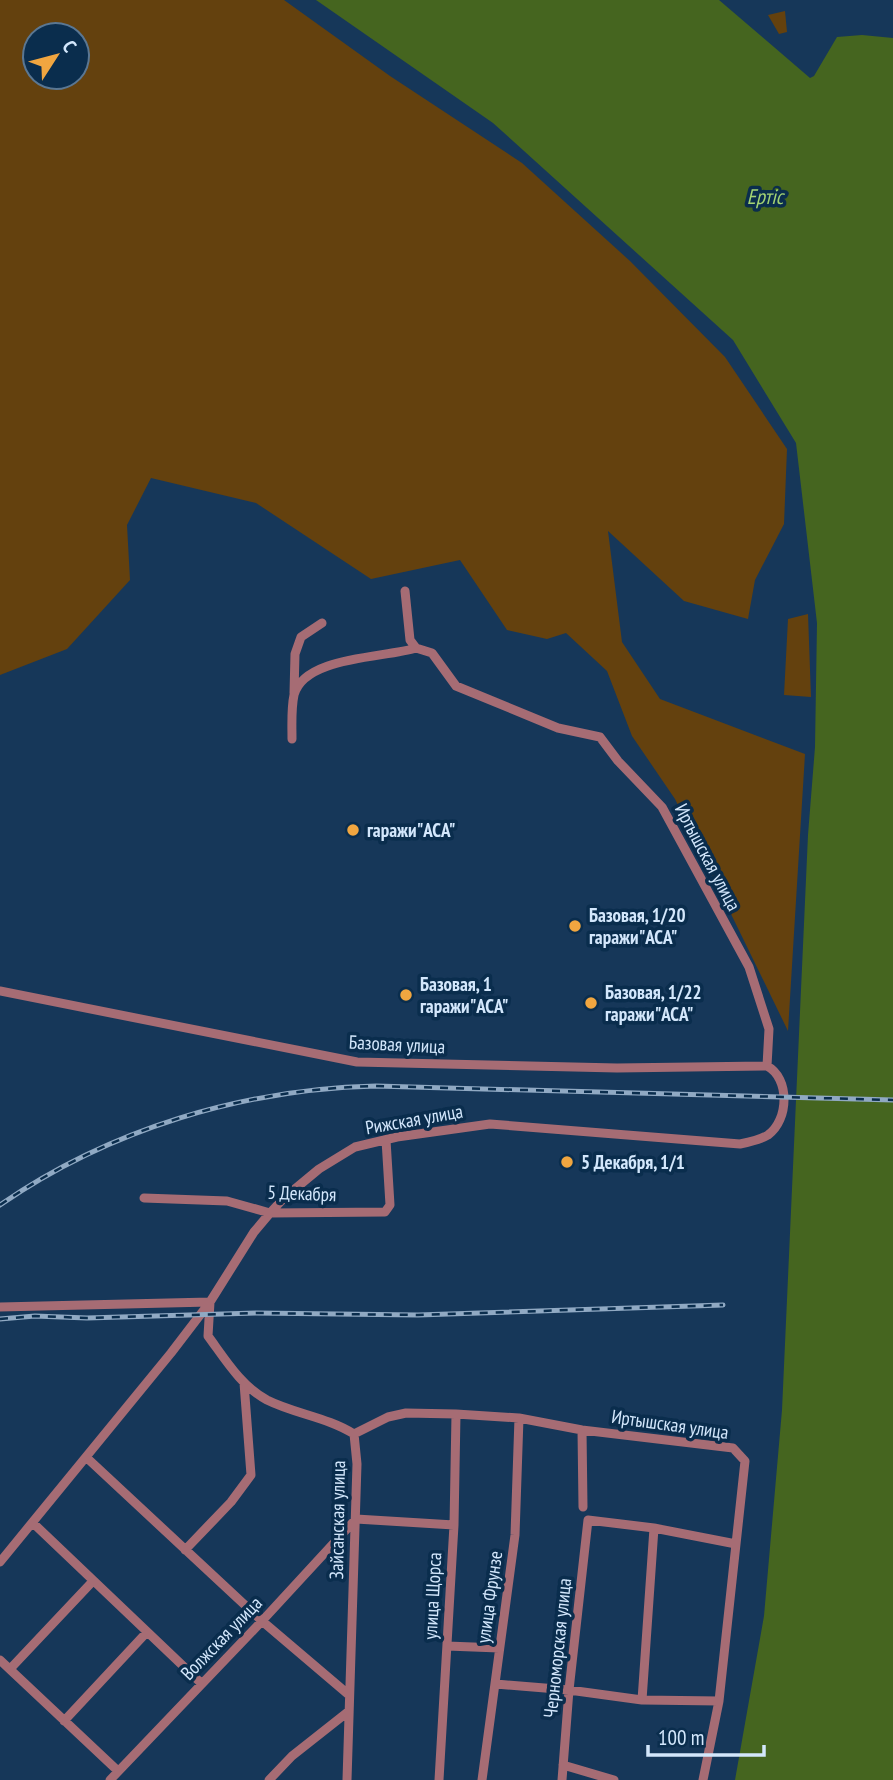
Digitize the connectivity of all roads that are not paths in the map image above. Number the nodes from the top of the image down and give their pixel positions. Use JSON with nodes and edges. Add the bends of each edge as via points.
{"nodes":[{"id":1,"x":405,"y":591,"type":"dead end"},
{"id":2,"x":322,"y":623,"type":"dead end"},
{"id":3,"x":416,"y":648,"type":"junction"},
{"id":4,"x":295,"y":693,"type":"junction"},
{"id":5,"x":292,"y":739,"type":"dead end"},
{"id":6,"x":0,"y":991,"type":"edge"},
{"id":7,"x":766,"y":1066,"type":"junction"},
{"id":8,"x":386,"y":1140,"type":"junction"},
{"id":9,"x":144,"y":1198,"type":"dead end"},
{"id":10,"x":270,"y":1213,"type":"junction"},
{"id":11,"x":210,"y":1302,"type":"junction"},
{"id":12,"x":0,"y":1307,"type":"edge"},
{"id":13,"x":244,"y":1383,"type":"junction"},
{"id":14,"x":456,"y":1414,"type":"junction"},
{"id":15,"x":519,"y":1418,"type":"junction"},
{"id":16,"x":582,"y":1430,"type":"junction"},
{"id":17,"x":354,"y":1434,"type":"junction"},
{"id":18,"x":87,"y":1458,"type":"junction"},
{"id":19,"x":583,"y":1507,"type":"dead end"},
{"id":20,"x":355,"y":1519,"type":"junction"},
{"id":21,"x":33,"y":1524,"type":"junction"},
{"id":22,"x":454,"y":1525,"type":"junction"},
{"id":23,"x":654,"y":1528,"type":"junction"},
{"id":24,"x":736,"y":1544,"type":"junction"},
{"id":25,"x":185,"y":1550,"type":"junction"},
{"id":26,"x":0,"y":1562,"type":"edge"},
{"id":27,"x":93,"y":1581,"type":"junction"},
{"id":28,"x":262,"y":1621,"type":"junction"},
{"id":29,"x":147,"y":1632,"type":"junction"},
{"id":30,"x":447,"y":1646,"type":"junction"},
{"id":31,"x":499,"y":1648,"type":"junction"},
{"id":32,"x":0,"y":1660,"type":"edge"},
{"id":33,"x":10,"y":1670,"type":"junction"},
{"id":34,"x":202,"y":1684,"type":"junction"},
{"id":35,"x":496,"y":1684,"type":"junction"},
{"id":36,"x":569,"y":1690,"type":"junction"},
{"id":37,"x":349,"y":1695,"type":"junction"},
{"id":38,"x":642,"y":1700,"type":"junction"},
{"id":39,"x":719,"y":1701,"type":"junction"},
{"id":40,"x":349,"y":1711,"type":"junction"},
{"id":41,"x":64,"y":1721,"type":"junction"},
{"id":42,"x":563,"y":1765,"type":"junction"},
{"id":43,"x":118,"y":1771,"type":"junction"},
{"id":44,"x":110,"y":1780,"type":"edge"},
{"id":45,"x":269,"y":1780,"type":"edge"},
{"id":46,"x":348,"y":1780,"type":"edge"},
{"id":47,"x":439,"y":1780,"type":"edge"},
{"id":48,"x":482,"y":1780,"type":"edge"},
{"id":49,"x":562,"y":1780,"type":"edge"},
{"id":50,"x":614,"y":1780,"type":"edge"},
{"id":51,"x":703,"y":1780,"type":"edge"}],
"edges":[{"from":1,"to":3,"type":"street","via":[[410,640]]},
{"from":2,"to":4,"type":"street","via":[[300,637]]},
{"from":3,"to":4,"type":"street","via":[[321,668]]},
{"from":3,"to":7,"type":"street","name":"Иртышская улица","via":[[432,653],[456,686],[558,728],[600,737],[662,807],[749,967],[769,1029]]},
{"from":4,"to":5,"type":"street"},
{"from":6,"to":7,"type":"street","name":"Базовая улица","via":[[357,1062]]},
{"from":7,"to":8,"type":"street","name":"Рижская улица","via":[[775,1070],[780,1080],[782,1114],[768,1135],[740,1144],[490,1124]]},
{"from":8,"to":10,"type":"street","name":"Рижская улица","via":[[355,1147],[319,1169]]},
{"from":8,"to":10,"type":"street","name":"5 Декабря","via":[[390,1205],[385,1212]]},
{"from":9,"to":10,"type":"street","name":"5 Декабря","via":[[227,1201]]},
{"from":10,"to":11,"type":"street","name":"Рижская улица"},
{"from":11,"to":12,"type":"street"},
{"from":11,"to":13,"type":"street","name":"Зайсанская улица","via":[[208,1336]]},
{"from":11,"to":18,"type":"street","name":"Рижская улица"},
{"from":13,"to":17,"type":"street","name":"Зайсанская улица","via":[[268,1400]]},
{"from":13,"to":25,"type":"street","via":[[251,1475]]},
{"from":14,"to":15,"type":"street","name":"Иртышская улица"},
{"from":14,"to":17,"type":"street","name":"Иртышская улица","via":[[406,1413]]},
{"from":14,"to":22,"type":"street","name":"улица Щорса"},
{"from":15,"to":16,"type":"street","name":"Иртышская улица"},
{"from":15,"to":31,"type":"street","name":"улица Фрунзе","via":[[515,1535]]},
{"from":16,"to":19,"type":"street"},
{"from":16,"to":24,"type":"street","name":"Иртышская улица","via":[[733,1448],[745,1461]]},
{"from":17,"to":20,"type":"street","name":"Зайсанская улица"},
{"from":18,"to":21,"type":"street","name":"Рижская улица"},
{"from":18,"to":25,"type":"street"},
{"from":20,"to":22,"type":"street"},
{"from":20,"to":28,"type":"street","name":"Волжская улица"},
{"from":20,"to":37,"type":"street","name":"Зайсанская улица"},
{"from":21,"to":26,"type":"street","name":"Рижская улица"},
{"from":21,"to":27,"type":"street"},
{"from":22,"to":30,"type":"street","name":"улица Щорса"},
{"from":23,"to":24,"type":"street"},
{"from":23,"to":36,"type":"street","name":"Черноморская улица","via":[[588,1521]]},
{"from":23,"to":38,"type":"street"},
{"from":24,"to":39,"type":"street","name":"Иртышская улица"},
{"from":25,"to":28,"type":"street"},
{"from":27,"to":29,"type":"street"},
{"from":27,"to":33,"type":"street"},
{"from":28,"to":34,"type":"street","name":"Волжская улица"},
{"from":28,"to":37,"type":"street"},
{"from":29,"to":34,"type":"street"},
{"from":29,"to":41,"type":"street"},
{"from":30,"to":31,"type":"street"},
{"from":30,"to":47,"type":"street","name":"улица Щорса"},
{"from":31,"to":35,"type":"street","name":"улица Фрунзе"},
{"from":32,"to":33,"type":"street"},
{"from":33,"to":41,"type":"street"},
{"from":34,"to":43,"type":"street","name":"Волжская улица"},
{"from":35,"to":36,"type":"street"},
{"from":35,"to":48,"type":"street","name":"улица Фрунзе"},
{"from":36,"to":38,"type":"street"},
{"from":36,"to":42,"type":"street","name":"Черноморская улица"},
{"from":37,"to":40,"type":"street","name":"Зайсанская улица"},
{"from":38,"to":39,"type":"street"},
{"from":39,"to":51,"type":"street","name":"Иртышская улица"},
{"from":40,"to":45,"type":"street"},
{"from":40,"to":46,"type":"street","name":"Зайсанская улица"},
{"from":41,"to":43,"type":"street"},
{"from":42,"to":49,"type":"street","name":"Черноморская улица"},
{"from":42,"to":50,"type":"street"},
{"from":43,"to":44,"type":"street","name":"Волжская улица"}]}
